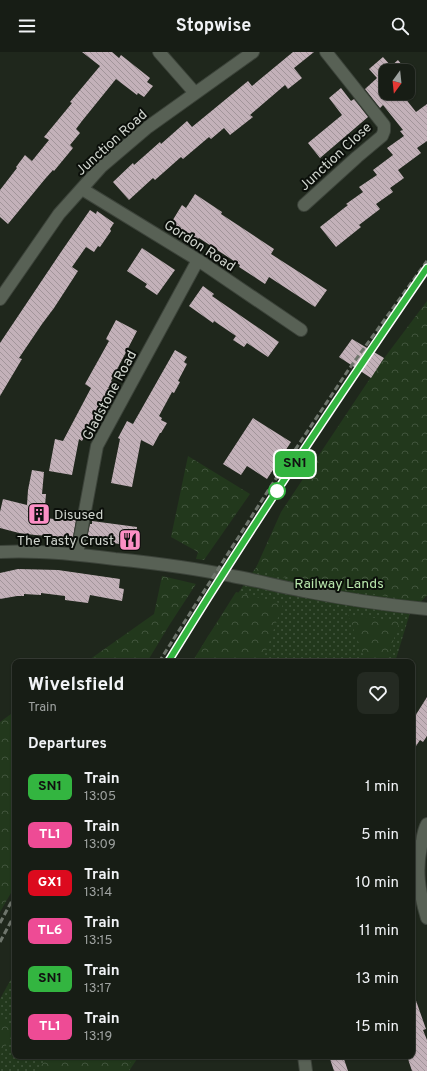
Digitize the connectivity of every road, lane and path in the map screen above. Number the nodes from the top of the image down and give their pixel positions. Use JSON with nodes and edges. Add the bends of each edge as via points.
{"nodes":[{"id":1,"x":159,"y":52,"type":"edge"},
{"id":2,"x":253,"y":52,"type":"edge"},
{"id":3,"x":326,"y":52,"type":"edge"},
{"id":4,"x":195,"y":92,"type":"junction"},
{"id":5,"x":82,"y":189,"type":"junction"},
{"id":6,"x":304,"y":205,"type":"dead end"},
{"id":7,"x":198,"y":260,"type":"junction"},
{"id":8,"x":0,"y":300,"type":"edge"},
{"id":9,"x":301,"y":330,"type":"dead end"},
{"id":10,"x":0,"y":552,"type":"edge"},
{"id":11,"x":77,"y":554,"type":"junction"},
{"id":12,"x":427,"y":609,"type":"edge"},
{"id":13,"x":427,"y":824,"type":"edge"},
{"id":14,"x":427,"y":918,"type":"edge"},
{"id":15,"x":304,"y":1059,"type":"edge"},
{"id":16,"x":306,"y":1071,"type":"edge"}],
"edges":[{"from":1,"to":4,"type":"street"},
{"from":2,"to":4,"type":"street","name":"Junction Road"},
{"from":3,"to":6,"type":"street","name":"Junction Close","via":[[384,125],[384,131],[382,136]]},
{"from":4,"to":5,"type":"street","name":"Junction Road","via":[[101,167]]},
{"from":5,"to":7,"type":"street","name":"Gordon Road"},
{"from":5,"to":8,"type":"street","name":"Junction Road","via":[[59,214]]},
{"from":7,"to":9,"type":"street","name":"Gordon Road"},
{"from":7,"to":11,"type":"street","name":"Gladstone Road","via":[[97,446]]},
{"from":10,"to":11,"type":"street"},
{"from":11,"to":12,"type":"street","via":[[182,567],[323,595]]},
{"from":13,"to":14,"type":"street","via":[[417,870]]},
{"from":15,"to":16,"type":"street"}]}
